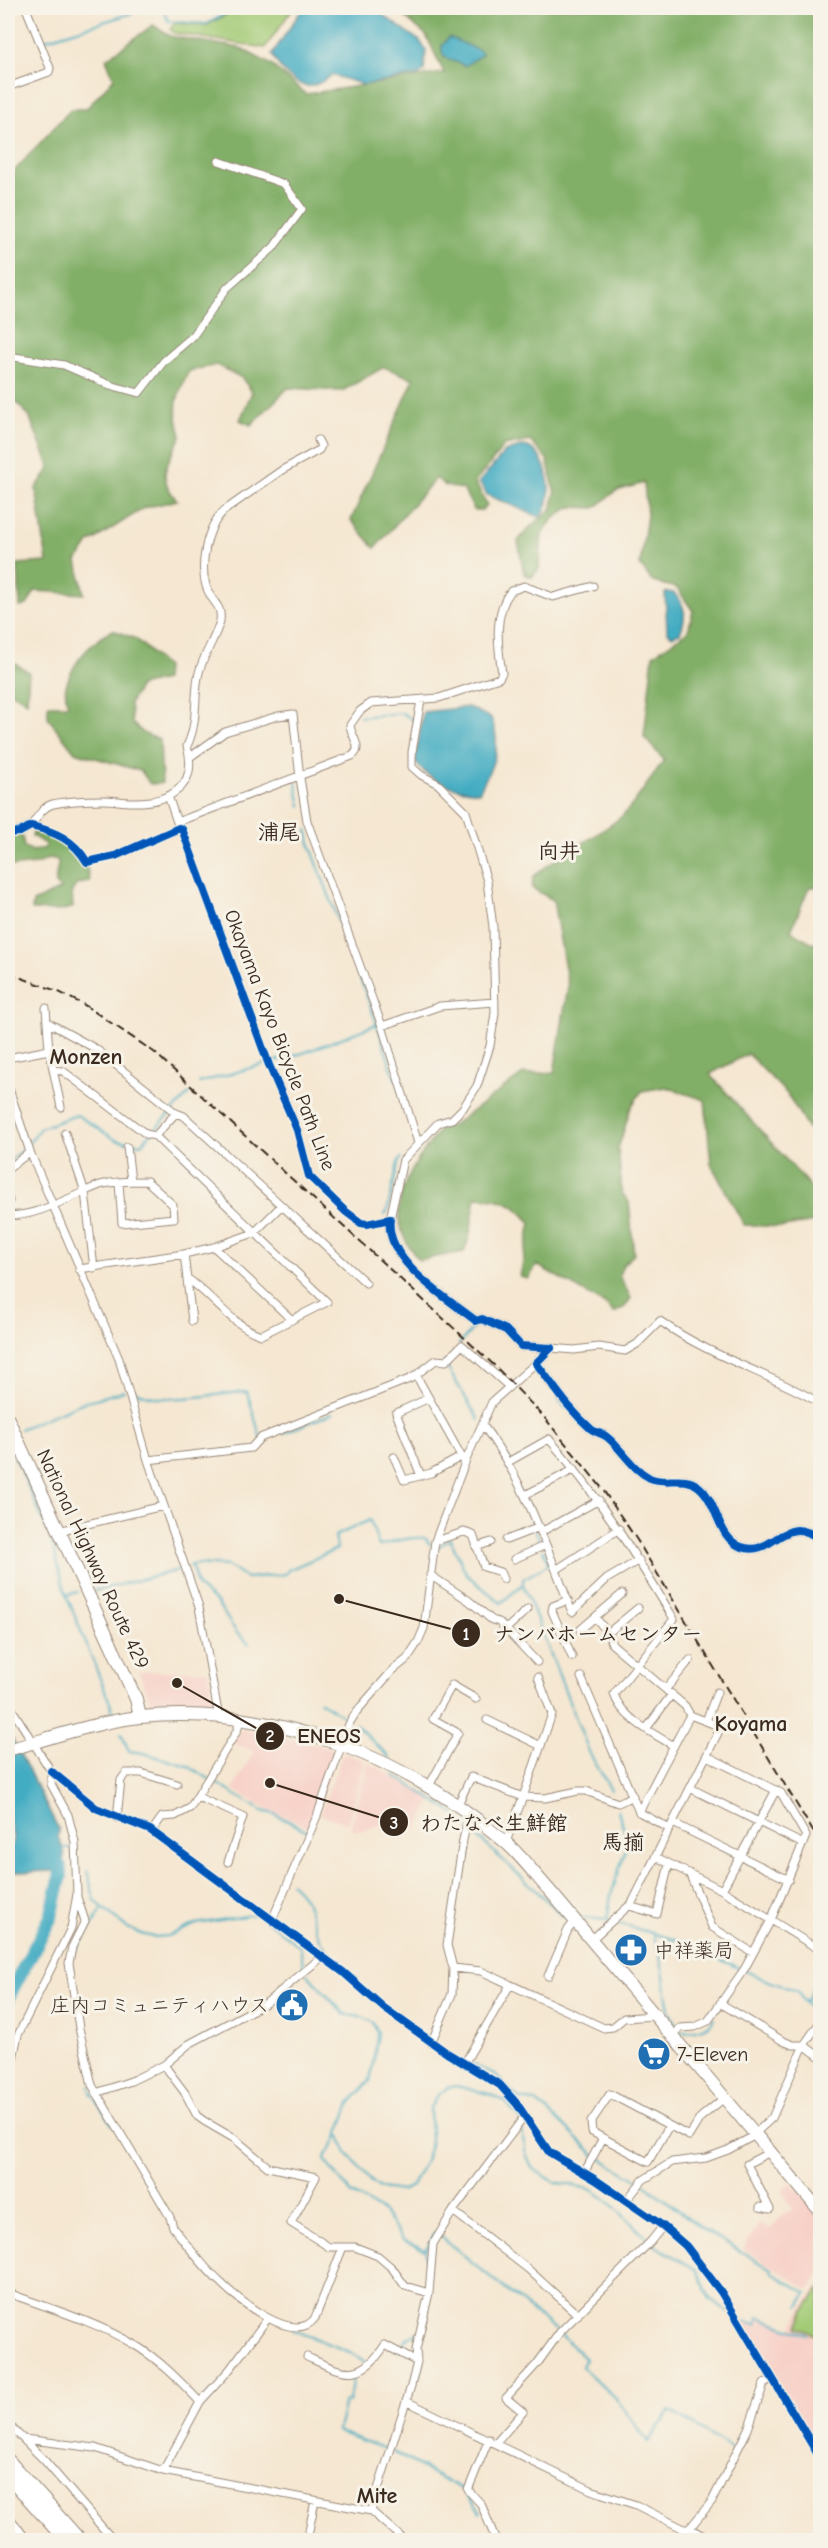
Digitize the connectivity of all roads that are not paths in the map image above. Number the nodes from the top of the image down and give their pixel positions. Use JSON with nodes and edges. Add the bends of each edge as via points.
{"nodes":[{"id":1,"x":26,"y":8,"type":"edge"},
{"id":2,"x":8,"y":87,"type":"edge"},
{"id":3,"x":219,"y":161,"type":"dead end"},
{"id":4,"x":8,"y":356,"type":"edge"},
{"id":5,"x":318,"y":440,"type":"dead end"},
{"id":6,"x":593,"y":586,"type":"dead end"},
{"id":7,"x":421,"y":700,"type":"junction"},
{"id":8,"x":190,"y":757,"type":"junction"},
{"id":9,"x":300,"y":778,"type":"junction"},
{"id":10,"x":168,"y":796,"type":"junction"},
{"id":11,"x":31,"y":826,"type":"joint"},
{"id":12,"x":8,"y":833,"type":"edge"},
{"id":13,"x":495,"y":1002,"type":"junction"},
{"id":14,"x":46,"y":1008,"type":"dead end"},
{"id":15,"x":47,"y":1022,"type":"junction"},
{"id":16,"x":382,"y":1026,"type":"junction"},
{"id":17,"x":50,"y":1050,"type":"junction"},
{"id":18,"x":8,"y":1058,"type":"edge"},
{"id":19,"x":53,"y":1070,"type":"junction"},
{"id":20,"x":8,"y":1086,"type":"edge"},
{"id":21,"x":61,"y":1107,"type":"dead end"},
{"id":22,"x":174,"y":1111,"type":"junction"},
{"id":23,"x":64,"y":1133,"type":"dead end"},
{"id":24,"x":151,"y":1136,"type":"junction"},
{"id":25,"x":418,"y":1143,"type":"junction"},
{"id":26,"x":127,"y":1147,"type":"dead end"},
{"id":27,"x":30,"y":1152,"type":"junction"},
{"id":28,"x":8,"y":1169,"type":"edge"},
{"id":29,"x":131,"y":1181,"type":"junction"},
{"id":30,"x":119,"y":1183,"type":"junction"},
{"id":31,"x":85,"y":1192,"type":"junction"},
{"id":32,"x":53,"y":1206,"type":"junction"},
{"id":33,"x":280,"y":1207,"type":"junction"},
{"id":34,"x":8,"y":1215,"type":"edge"},
{"id":35,"x":390,"y":1219,"type":"joint"},
{"id":36,"x":254,"y":1233,"type":"junction"},
{"id":37,"x":214,"y":1247,"type":"junction"},
{"id":38,"x":184,"y":1254,"type":"junction"},
{"id":39,"x":94,"y":1268,"type":"junction"},
{"id":40,"x":79,"y":1269,"type":"junction"},
{"id":41,"x":188,"y":1279,"type":"junction"},
{"id":42,"x":366,"y":1283,"type":"dead end"},
{"id":43,"x":292,"y":1320,"type":"junction"},
{"id":44,"x":192,"y":1321,"type":"dead end"},
{"id":45,"x":551,"y":1348,"type":"junction"},
{"id":46,"x":536,"y":1363,"type":"junction"},
{"id":47,"x":416,"y":1377,"type":"junction"},
{"id":48,"x":508,"y":1386,"type":"junction"},
{"id":49,"x":427,"y":1399,"type":"junction"},
{"id":50,"x":820,"y":1403,"type":"edge"},
{"id":51,"x":8,"y":1419,"type":"edge"},
{"id":52,"x":482,"y":1424,"type":"junction"},
{"id":53,"x":394,"y":1457,"type":"dead end"},
{"id":54,"x":148,"y":1460,"type":"junction"},
{"id":55,"x":463,"y":1460,"type":"junction"},
{"id":56,"x":508,"y":1462,"type":"junction"},
{"id":57,"x":575,"y":1468,"type":"junction"},
{"id":58,"x":421,"y":1476,"type":"junction"},
{"id":59,"x":525,"y":1496,"type":"junction"},
{"id":60,"x":599,"y":1500,"type":"junction"},
{"id":61,"x":163,"y":1506,"type":"junction"},
{"id":62,"x":538,"y":1529,"type":"junction"},
{"id":63,"x":619,"y":1529,"type":"junction"},
{"id":64,"x":58,"y":1532,"type":"junction"},
{"id":65,"x":506,"y":1540,"type":"dead end"},
{"id":66,"x":820,"y":1540,"type":"edge"},
{"id":67,"x":435,"y":1541,"type":"junction"},
{"id":68,"x":491,"y":1542,"type":"dead end"},
{"id":69,"x":543,"y":1546,"type":"junction"},
{"id":70,"x":477,"y":1547,"type":"junction"},
{"id":71,"x":514,"y":1559,"type":"dead end"},
{"id":72,"x":639,"y":1560,"type":"junction"},
{"id":73,"x":556,"y":1570,"type":"junction"},
{"id":74,"x":429,"y":1575,"type":"junction"},
{"id":75,"x":503,"y":1579,"type":"dead end"},
{"id":76,"x":622,"y":1594,"type":"dead end"},
{"id":77,"x":568,"y":1600,"type":"junction"},
{"id":78,"x":638,"y":1608,"type":"dead end"},
{"id":79,"x":528,"y":1609,"type":"dead end"},
{"id":80,"x":595,"y":1617,"type":"junction"},
{"id":81,"x":506,"y":1629,"type":"junction"},
{"id":82,"x":580,"y":1630,"type":"dead end"},
{"id":83,"x":608,"y":1633,"type":"junction"},
{"id":84,"x":572,"y":1658,"type":"dead end"},
{"id":85,"x":690,"y":1660,"type":"dead end"},
{"id":86,"x":537,"y":1662,"type":"dead end"},
{"id":87,"x":637,"y":1665,"type":"junction"},
{"id":88,"x":538,"y":1677,"type":"dead end"},
{"id":89,"x":581,"y":1677,"type":"dead end"},
{"id":90,"x":669,"y":1692,"type":"junction"},
{"id":91,"x":717,"y":1692,"type":"dead end"},
{"id":92,"x":476,"y":1699,"type":"dead end"},
{"id":93,"x":8,"y":1703,"type":"edge"},
{"id":94,"x":690,"y":1715,"type":"junction"},
{"id":95,"x":140,"y":1717,"type":"junction"},
{"id":96,"x":219,"y":1718,"type":"junction"},
{"id":97,"x":240,"y":1720,"type":"junction"},
{"id":98,"x":487,"y":1720,"type":"dead end"},
{"id":99,"x":706,"y":1721,"type":"junction"},
{"id":100,"x":646,"y":1729,"type":"junction"},
{"id":101,"x":28,"y":1744,"type":"junction"},
{"id":102,"x":343,"y":1745,"type":"junction"},
{"id":103,"x":539,"y":1745,"type":"junction"},
{"id":104,"x":674,"y":1746,"type":"junction"},
{"id":105,"x":8,"y":1750,"type":"edge"},
{"id":106,"x":707,"y":1756,"type":"junction"},
{"id":107,"x":51,"y":1771,"type":"junction"},
{"id":108,"x":177,"y":1784,"type":"dead end"},
{"id":109,"x":429,"y":1786,"type":"junction"},
{"id":110,"x":690,"y":1788,"type":"junction"},
{"id":111,"x":776,"y":1790,"type":"junction"},
{"id":112,"x":633,"y":1796,"type":"junction"},
{"id":113,"x":198,"y":1797,"type":"junction"},
{"id":114,"x":523,"y":1797,"type":"junction"},
{"id":115,"x":458,"y":1804,"type":"junction"},
{"id":116,"x":639,"y":1812,"type":"junction"},
{"id":117,"x":117,"y":1818,"type":"junction"},
{"id":118,"x":759,"y":1822,"type":"junction"},
{"id":119,"x":469,"y":1823,"type":"junction"},
{"id":120,"x":671,"y":1826,"type":"junction"},
{"id":121,"x":152,"y":1832,"type":"junction"},
{"id":122,"x":506,"y":1842,"type":"junction"},
{"id":123,"x":803,"y":1844,"type":"junction"},
{"id":124,"x":740,"y":1856,"type":"junction"},
{"id":125,"x":656,"y":1857,"type":"junction"},
{"id":126,"x":228,"y":1863,"type":"dead end"},
{"id":127,"x":669,"y":1863,"type":"junction"},
{"id":128,"x":689,"y":1874,"type":"junction"},
{"id":129,"x":789,"y":1880,"type":"junction"},
{"id":130,"x":722,"y":1890,"type":"junction"},
{"id":131,"x":77,"y":1898,"type":"junction"},
{"id":132,"x":629,"y":1906,"type":"junction"},
{"id":133,"x":272,"y":1920,"type":"junction"},
{"id":134,"x":771,"y":1920,"type":"junction"},
{"id":135,"x":575,"y":1922,"type":"junction"},
{"id":136,"x":591,"y":1940,"type":"junction"},
{"id":137,"x":820,"y":1950,"type":"edge"},
{"id":138,"x":752,"y":1952,"type":"junction"},
{"id":139,"x":322,"y":1957,"type":"junction"},
{"id":140,"x":453,"y":1968,"type":"junction"},
{"id":141,"x":548,"y":1976,"type":"dead end"},
{"id":142,"x":510,"y":1985,"type":"junction"},
{"id":143,"x":720,"y":2003,"type":"junction"},
{"id":144,"x":656,"y":2016,"type":"junction"},
{"id":145,"x":820,"y":2022,"type":"edge"},
{"id":146,"x":677,"y":2032,"type":"junction"},
{"id":147,"x":433,"y":2041,"type":"junction"},
{"id":148,"x":804,"y":2045,"type":"junction"},
{"id":149,"x":820,"y":2057,"type":"edge"},
{"id":150,"x":465,"y":2062,"type":"junction"},
{"id":151,"x":164,"y":2066,"type":"junction"},
{"id":152,"x":8,"y":2082,"type":"edge"},
{"id":153,"x":96,"y":2093,"type":"junction"},
{"id":154,"x":724,"y":2098,"type":"junction"},
{"id":155,"x":522,"y":2120,"type":"junction"},
{"id":156,"x":669,"y":2126,"type":"junction"},
{"id":157,"x":754,"y":2134,"type":"junction"},
{"id":158,"x":603,"y":2138,"type":"junction"},
{"id":159,"x":770,"y":2152,"type":"junction"},
{"id":160,"x":584,"y":2173,"type":"junction"},
{"id":161,"x":626,"y":2201,"type":"junction"},
{"id":162,"x":760,"y":2207,"type":"dead end"},
{"id":163,"x":453,"y":2211,"type":"junction"},
{"id":164,"x":820,"y":2211,"type":"edge"},
{"id":165,"x":663,"y":2226,"type":"junction"},
{"id":166,"x":343,"y":2247,"type":"junction"},
{"id":167,"x":427,"y":2292,"type":"junction"},
{"id":168,"x":8,"y":2293,"type":"edge"},
{"id":169,"x":578,"y":2315,"type":"junction"},
{"id":170,"x":267,"y":2320,"type":"junction"},
{"id":171,"x":307,"y":2357,"type":"dead end"},
{"id":172,"x":417,"y":2362,"type":"junction"},
{"id":173,"x":773,"y":2378,"type":"junction"},
{"id":174,"x":406,"y":2401,"type":"junction"},
{"id":175,"x":200,"y":2402,"type":"junction"},
{"id":176,"x":8,"y":2424,"type":"edge"},
{"id":177,"x":24,"y":2439,"type":"junction"},
{"id":178,"x":489,"y":2439,"type":"junction"},
{"id":179,"x":496,"y":2443,"type":"junction"},
{"id":180,"x":820,"y":2458,"type":"edge"},
{"id":181,"x":8,"y":2460,"type":"edge"},
{"id":182,"x":163,"y":2471,"type":"junction"},
{"id":183,"x":8,"y":2476,"type":"edge"},
{"id":184,"x":315,"y":2501,"type":"junction"},
{"id":185,"x":371,"y":2511,"type":"junction"},
{"id":186,"x":8,"y":2516,"type":"edge"},
{"id":187,"x":689,"y":2530,"type":"junction"},
{"id":188,"x":27,"y":2541,"type":"edge"},
{"id":189,"x":65,"y":2541,"type":"edge"},
{"id":190,"x":80,"y":2541,"type":"edge"},
{"id":191,"x":113,"y":2541,"type":"edge"},
{"id":192,"x":307,"y":2541,"type":"edge"},
{"id":193,"x":404,"y":2541,"type":"edge"},
{"id":194,"x":496,"y":2541,"type":"edge"},
{"id":195,"x":680,"y":2541,"type":"edge"},
{"id":196,"x":711,"y":2541,"type":"edge"}],
"edges":[{"from":1,"to":2,"type":"street","via":[[50,68],[49,72]]},
{"from":3,"to":4,"type":"street","via":[[284,184],[302,209],[273,248],[227,288],[193,336],[164,361],[139,393],[64,365]]},
{"from":5,"to":8,"type":"street","via":[[319,450],[282,470],[225,510],[212,526],[205,575],[207,589],[221,611],[198,676],[197,709],[187,746]]},
{"from":6,"to":7,"type":"street","via":[[553,597],[524,585],[511,591],[500,613],[499,678]]},
{"from":7,"to":9,"type":"street","via":[[371,703],[350,725],[357,754]]},
{"from":7,"to":13,"type":"street","via":[[412,767],[438,784],[466,812],[486,882],[493,927]]},
{"from":8,"to":9,"type":"street","via":[[225,732],[293,714]]},
{"from":8,"to":10,"type":"street","via":[[190,773]]},
{"from":9,"to":10,"type":"street","via":[[177,822]]},
{"from":9,"to":16,"type":"street","via":[[307,821]]},
{"from":10,"to":11,"type":"street","via":[[139,802],[54,804],[43,810]]},
{"from":11,"to":12,"type":"main road"},
{"from":13,"to":16,"type":"street","via":[[440,1006]]},
{"from":13,"to":25,"type":"street","via":[[490,1046],[471,1098],[452,1119],[438,1123]]},
{"from":14,"to":15,"type":"street"},
{"from":15,"to":17,"type":"street"},
{"from":15,"to":22,"type":"street","via":[[96,1049]]},
{"from":16,"to":25,"type":"street"},
{"from":17,"to":18,"type":"street"},
{"from":17,"to":19,"type":"street"},
{"from":19,"to":21,"type":"street"},
{"from":19,"to":24,"type":"street","via":[[63,1071]]},
{"from":20,"to":27,"type":"street"},
{"from":22,"to":24,"type":"street"},
{"from":22,"to":33,"type":"street","via":[[184,1116]]},
{"from":23,"to":31,"type":"street"},
{"from":24,"to":36,"type":"street"},
{"from":25,"to":35,"type":"street","via":[[403,1160]]},
{"from":26,"to":29,"type":"street"},
{"from":27,"to":28,"type":"street"},
{"from":27,"to":32,"type":"street"},
{"from":29,"to":30,"type":"street"},
{"from":29,"to":30,"type":"street","via":[[147,1181],[173,1205],[174,1218],[122,1223]]},
{"from":30,"to":31,"type":"street","via":[[103,1184]]},
{"from":31,"to":32,"type":"street"},
{"from":31,"to":39,"type":"street"},
{"from":32,"to":34,"type":"street"},
{"from":32,"to":40,"type":"street"},
{"from":33,"to":36,"type":"street"},
{"from":33,"to":42,"type":"street"},
{"from":35,"to":45,"type":"main road","via":[[398,1252],[411,1269],[476,1321],[482,1319],[506,1330],[521,1346]]},
{"from":36,"to":37,"type":"street"},
{"from":36,"to":43,"type":"street","via":[[327,1302]]},
{"from":37,"to":38,"type":"street"},
{"from":37,"to":43,"type":"street"},
{"from":38,"to":39,"type":"street"},
{"from":38,"to":41,"type":"street"},
{"from":39,"to":40,"type":"street"},
{"from":40,"to":54,"type":"street","via":[[120,1359]]},
{"from":41,"to":43,"type":"street","via":[[246,1330],[261,1335]]},
{"from":41,"to":44,"type":"street"},
{"from":45,"to":46,"type":"main road"},
{"from":45,"to":50,"type":"street","via":[[625,1351],[660,1321],[686,1339],[777,1379]]},
{"from":46,"to":48,"type":"street"},
{"from":46,"to":66,"type":"main road","via":[[565,1405],[646,1475],[689,1481],[701,1488],[735,1544],[747,1549],[761,1547],[779,1535],[797,1530]]},
{"from":47,"to":48,"type":"street","via":[[436,1360],[445,1360],[462,1344]]},
{"from":47,"to":49,"type":"street"},
{"from":47,"to":54,"type":"street","via":[[260,1438],[251,1448]]},
{"from":48,"to":52,"type":"street","via":[[492,1402]]},
{"from":49,"to":55,"type":"street"},
{"from":49,"to":58,"type":"street","via":[[396,1413]]},
{"from":51,"to":64,"type":"highway","name":"National Highway Route 429"},
{"from":52,"to":55,"type":"street"},
{"from":52,"to":56,"type":"street"},
{"from":53,"to":58,"type":"street","via":[[404,1480]]},
{"from":54,"to":61,"type":"street"},
{"from":55,"to":58,"type":"street"},
{"from":55,"to":67,"type":"street"},
{"from":56,"to":57,"type":"street","via":[[549,1439]]},
{"from":56,"to":59,"type":"street"},
{"from":57,"to":59,"type":"street"},
{"from":57,"to":60,"type":"street"},
{"from":59,"to":62,"type":"street"},
{"from":60,"to":62,"type":"street"},
{"from":60,"to":63,"type":"street"},
{"from":61,"to":64,"type":"street"},
{"from":61,"to":96,"type":"street","via":[[199,1607]]},
{"from":62,"to":65,"type":"street"},
{"from":62,"to":69,"type":"street"},
{"from":63,"to":72,"type":"street"},
{"from":63,"to":73,"type":"street"},
{"from":64,"to":95,"type":"highway","name":"National Highway Route 429","via":[[136,1699]]},
{"from":67,"to":70,"type":"street","via":[[464,1532],[472,1535]]},
{"from":67,"to":74,"type":"street"},
{"from":68,"to":70,"type":"street"},
{"from":69,"to":71,"type":"street"},
{"from":69,"to":73,"type":"street"},
{"from":70,"to":75,"type":"street","via":[[484,1567],[500,1572]]},
{"from":72,"to":77,"type":"street","via":[[607,1579],[572,1612]]},
{"from":72,"to":87,"type":"street","via":[[674,1619]]},
{"from":73,"to":77,"type":"street"},
{"from":74,"to":81,"type":"street"},
{"from":74,"to":102,"type":"street","via":[[424,1628],[418,1642],[357,1712]]},
{"from":76,"to":80,"type":"street"},
{"from":77,"to":84,"type":"street","via":[[553,1606],[552,1611]]},
{"from":78,"to":83,"type":"street"},
{"from":79,"to":81,"type":"street"},
{"from":80,"to":82,"type":"street"},
{"from":80,"to":83,"type":"street"},
{"from":81,"to":86,"type":"street"},
{"from":83,"to":87,"type":"street","via":[[612,1644]]},
{"from":85,"to":90,"type":"street"},
{"from":87,"to":90,"type":"street"},
{"from":87,"to":100,"type":"street","via":[[614,1694],[618,1706]]},
{"from":88,"to":103,"type":"street","via":[[552,1714]]},
{"from":89,"to":112,"type":"street"},
{"from":90,"to":94,"type":"street"},
{"from":90,"to":100,"type":"street"},
{"from":91,"to":99,"type":"street"},
{"from":92,"to":109,"type":"street","via":[[452,1685],[433,1719],[458,1733]]},
{"from":93,"to":101,"type":"street"},
{"from":94,"to":99,"type":"street"},
{"from":94,"to":104,"type":"street"},
{"from":95,"to":96,"type":"highway"},
{"from":95,"to":101,"type":"highway"},
{"from":96,"to":97,"type":"highway"},
{"from":97,"to":102,"type":"highway","via":[[301,1731]]},
{"from":97,"to":113,"type":"street"},
{"from":98,"to":103,"type":"street"},
{"from":99,"to":106,"type":"street","via":[[721,1727]]},
{"from":100,"to":104,"type":"street"},
{"from":101,"to":105,"type":"highway"},
{"from":101,"to":107,"type":"street"},
{"from":102,"to":109,"type":"highway","via":[[390,1764]]},
{"from":102,"to":133,"type":"street"},
{"from":103,"to":114,"type":"street"},
{"from":104,"to":116,"type":"street"},
{"from":106,"to":110,"type":"street"},
{"from":106,"to":111,"type":"street"},
{"from":107,"to":117,"type":"street","via":[[88,1803]]},
{"from":107,"to":131,"type":"street","via":[[51,1784],[74,1833]]},
{"from":108,"to":117,"type":"street","via":[[141,1773],[126,1773],[121,1780]]},
{"from":109,"to":115,"type":"highway"},
{"from":110,"to":118,"type":"street"},
{"from":110,"to":120,"type":"street"},
{"from":111,"to":118,"type":"street"},
{"from":111,"to":123,"type":"street","via":[[806,1836]]},
{"from":112,"to":114,"type":"street","via":[[618,1803],[586,1791],[545,1798]]},
{"from":112,"to":116,"type":"street"},
{"from":113,"to":121,"type":"street","via":[[182,1814],[160,1818]]},
{"from":113,"to":126,"type":"street","via":[[243,1817]]},
{"from":114,"to":115,"type":"street","via":[[471,1777]]},
{"from":114,"to":122,"type":"street"},
{"from":115,"to":119,"type":"highway"},
{"from":116,"to":120,"type":"street"},
{"from":117,"to":121,"type":"street"},
{"from":118,"to":123,"type":"street"},
{"from":118,"to":124,"type":"street"},
{"from":119,"to":122,"type":"highway"},
{"from":119,"to":140,"type":"street","via":[[447,1946]]},
{"from":120,"to":124,"type":"street"},
{"from":120,"to":125,"type":"street"},
{"from":121,"to":133,"type":"street"},
{"from":122,"to":135,"type":"highway"},
{"from":123,"to":129,"type":"street"},
{"from":124,"to":129,"type":"street"},
{"from":124,"to":130,"type":"street"},
{"from":125,"to":127,"type":"street"},
{"from":125,"to":132,"type":"street"},
{"from":127,"to":128,"type":"street"},
{"from":127,"to":132,"type":"street","via":[[657,1914]]},
{"from":128,"to":130,"type":"street"},
{"from":128,"to":138,"type":"street","via":[[712,1927]]},
{"from":129,"to":134,"type":"street"},
{"from":130,"to":134,"type":"street"},
{"from":131,"to":152,"type":"street","via":[[71,1928],[18,2035]]},
{"from":131,"to":153,"type":"street","via":[[85,1921],[69,1963],[79,2028]]},
{"from":132,"to":136,"type":"street"},
{"from":133,"to":139,"type":"street"},
{"from":134,"to":137,"type":"street"},
{"from":134,"to":138,"type":"street"},
{"from":135,"to":136,"type":"highway"},
{"from":135,"to":141,"type":"street"},
{"from":136,"to":144,"type":"highway"},
{"from":138,"to":143,"type":"street"},
{"from":139,"to":147,"type":"street","via":[[384,2008]]},
{"from":139,"to":151,"type":"street","via":[[266,2003],[189,2044]]},
{"from":140,"to":142,"type":"street","via":[[481,1971]]},
{"from":140,"to":147,"type":"street","via":[[452,1994]]},
{"from":142,"to":144,"type":"street","via":[[604,2028],[613,2027],[624,2018]]},
{"from":142,"to":150,"type":"street"},
{"from":143,"to":146,"type":"street","via":[[708,2021]]},
{"from":143,"to":148,"type":"street","via":[[783,2041]]},
{"from":144,"to":146,"type":"highway"},
{"from":145,"to":148,"type":"street"},
{"from":146,"to":154,"type":"highway"},
{"from":147,"to":150,"type":"street"},
{"from":148,"to":149,"type":"street"},
{"from":148,"to":157,"type":"street","via":[[772,2118]]},
{"from":150,"to":155,"type":"street","via":[[500,2085],[517,2103]]},
{"from":151,"to":153,"type":"street"},
{"from":151,"to":166,"type":"street","via":[[197,2116],[235,2139],[268,2168],[316,2177],[291,2223],[329,2247]]},
{"from":153,"to":170,"type":"street","via":[[173,2227],[219,2282]]},
{"from":154,"to":156,"type":"street","via":[[700,2118],[689,2136]]},
{"from":154,"to":157,"type":"highway"},
{"from":155,"to":160,"type":"street","via":[[549,2152]]},
{"from":155,"to":163,"type":"street"},
{"from":156,"to":158,"type":"street","via":[[648,2162]]},
{"from":156,"to":158,"type":"street","via":[[610,2094],[591,2122],[592,2132]]},
{"from":157,"to":159,"type":"highway"},
{"from":157,"to":161,"type":"street","via":[[741,2144],[706,2158],[672,2162],[641,2183]]},
{"from":158,"to":160,"type":"street"},
{"from":159,"to":162,"type":"street","via":[[747,2164],[770,2209]]},
{"from":159,"to":164,"type":"highway"},
{"from":160,"to":161,"type":"street"},
{"from":161,"to":165,"type":"street"},
{"from":163,"to":167,"type":"street","via":[[431,2249]]},
{"from":163,"to":169,"type":"street","via":[[528,2269]]},
{"from":165,"to":169,"type":"street"},
{"from":165,"to":173,"type":"street","via":[[704,2268]]},
{"from":166,"to":167,"type":"street","via":[[378,2256],[405,2286]]},
{"from":166,"to":170,"type":"street","via":[[310,2325],[294,2328]]},
{"from":167,"to":172,"type":"street"},
{"from":168,"to":175,"type":"street","via":[[134,2344]]},
{"from":169,"to":179,"type":"street","via":[[506,2398],[523,2412]]},
{"from":170,"to":175,"type":"street"},
{"from":171,"to":172,"type":"street","via":[[346,2373],[355,2372],[386,2345]]},
{"from":172,"to":174,"type":"street"},
{"from":173,"to":180,"type":"street"},
{"from":173,"to":187,"type":"street","via":[[764,2384],[712,2501]]},
{"from":174,"to":178,"type":"street"},
{"from":174,"to":185,"type":"street"},
{"from":175,"to":182,"type":"street"},
{"from":176,"to":177,"type":"street"},
{"from":177,"to":182,"type":"street","via":[[95,2448]]},
{"from":177,"to":191,"type":"street"},
{"from":178,"to":179,"type":"street"},
{"from":178,"to":194,"type":"street","via":[[468,2490],[481,2504]]},
{"from":179,"to":187,"type":"street","via":[[591,2490],[636,2505]]},
{"from":181,"to":190,"type":"highway"},
{"from":182,"to":184,"type":"street"},
{"from":183,"to":189,"type":"highway"},
{"from":184,"to":185,"type":"street"},
{"from":184,"to":192,"type":"street"},
{"from":185,"to":193,"type":"street"},
{"from":186,"to":188,"type":"street"},
{"from":187,"to":195,"type":"street"},
{"from":187,"to":196,"type":"street"}]}
